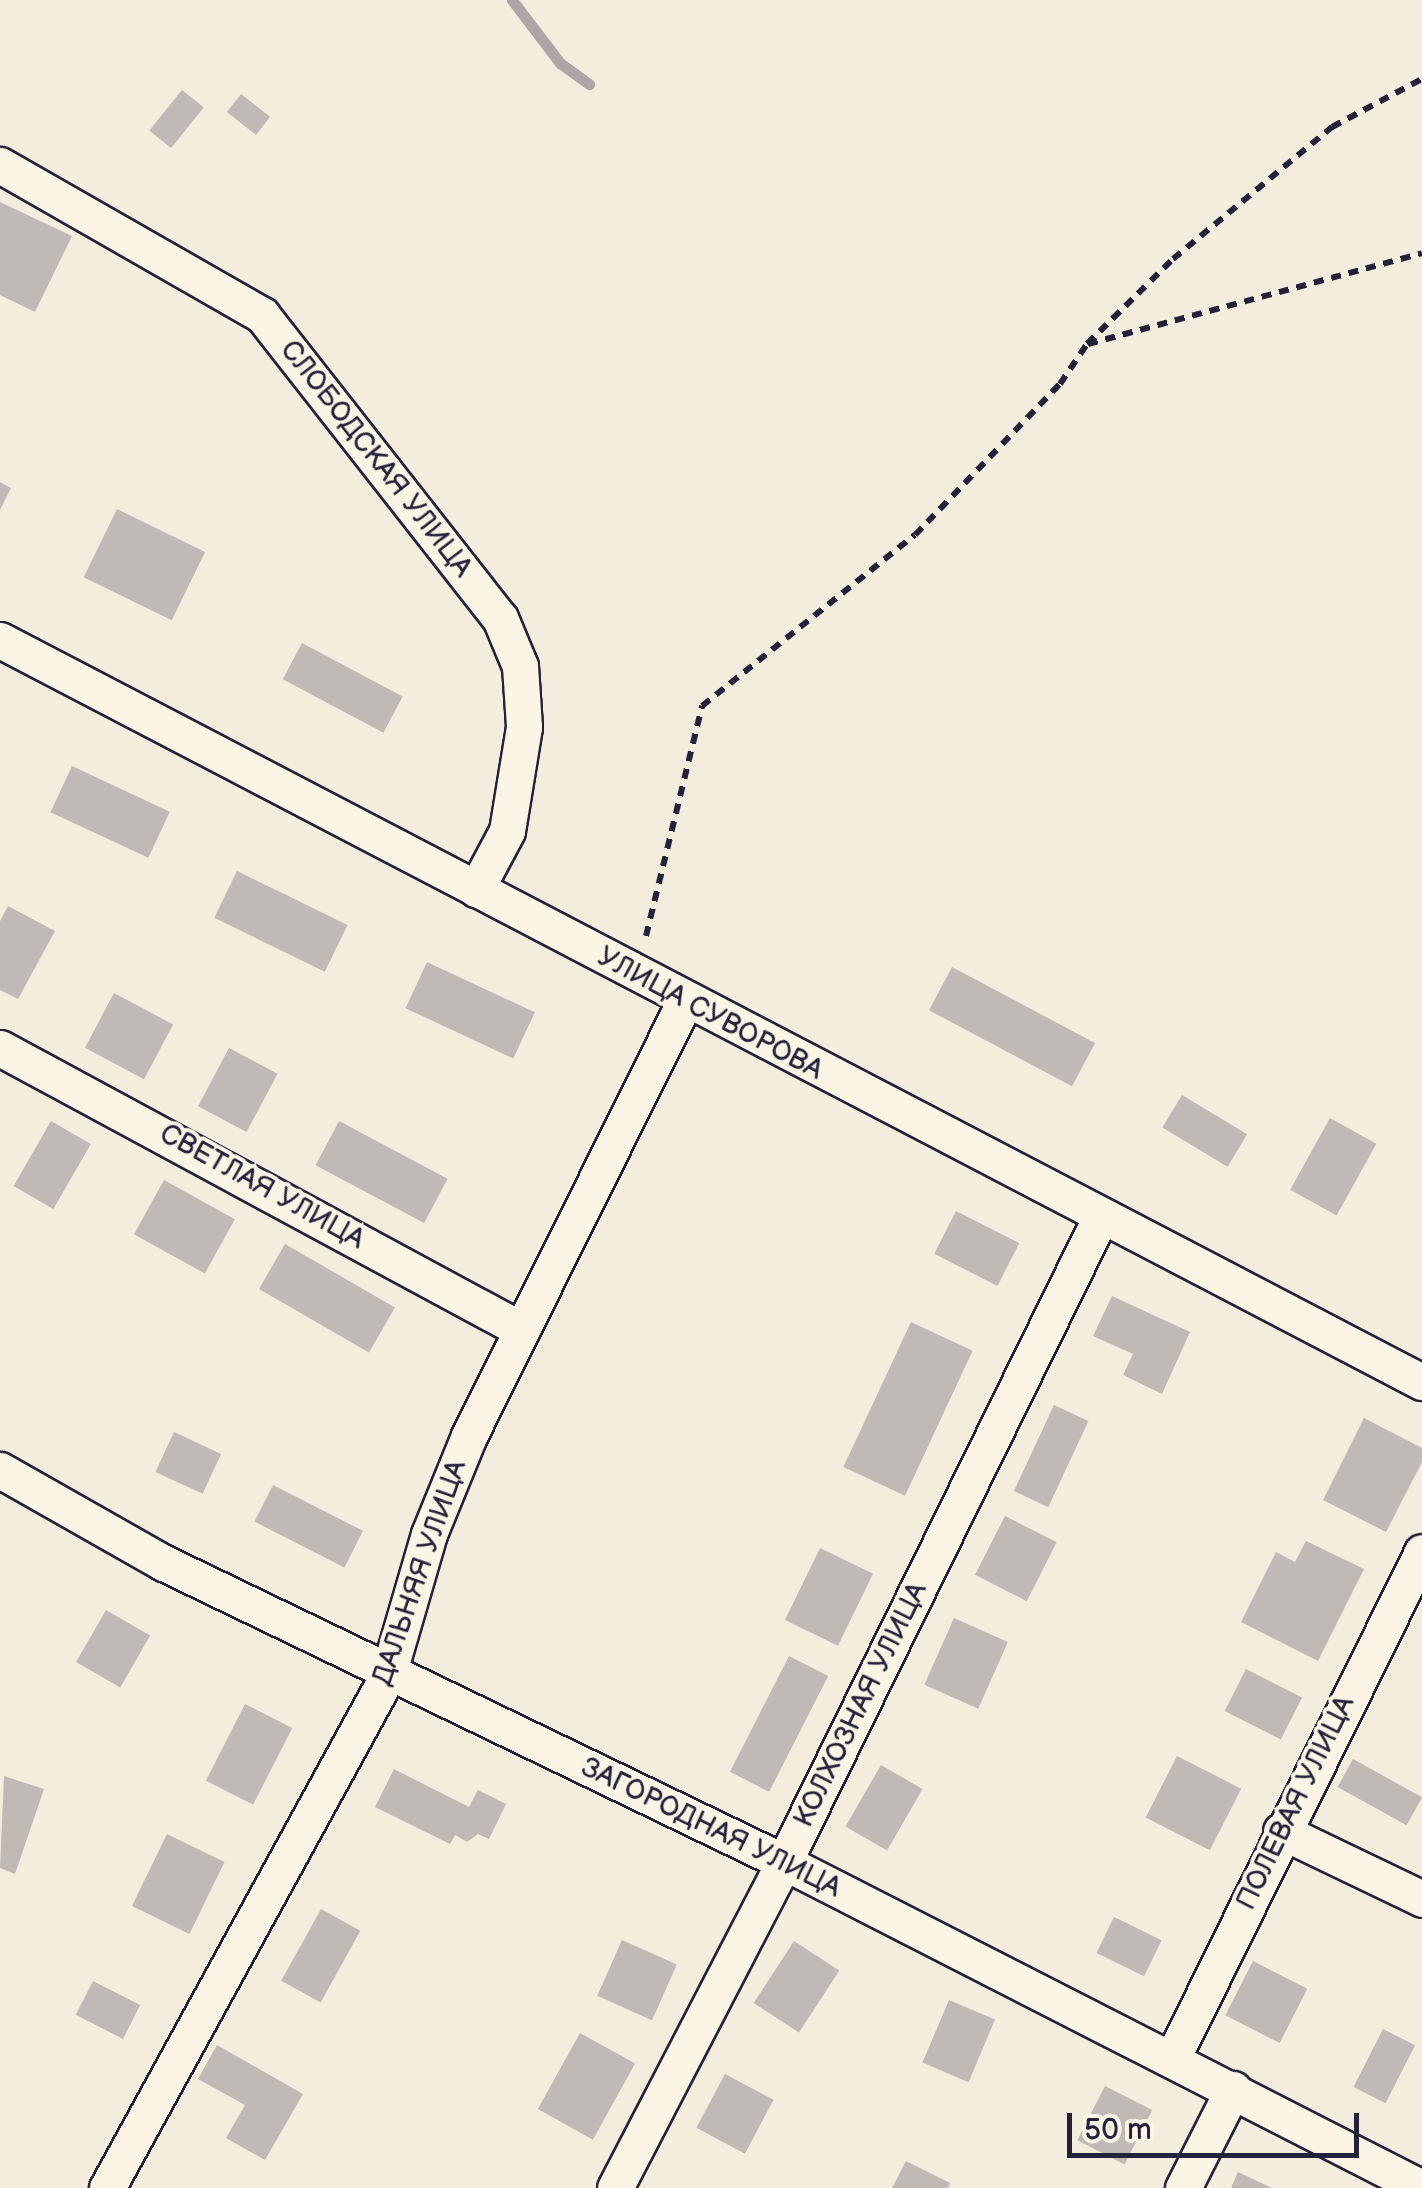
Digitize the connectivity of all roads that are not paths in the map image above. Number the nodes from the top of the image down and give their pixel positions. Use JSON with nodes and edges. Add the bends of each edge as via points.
{"nodes":[{"id":1,"x":0,"y":165,"type":"edge"},
{"id":2,"x":0,"y":640,"type":"edge"},
{"id":3,"x":476,"y":890,"type":"junction"},
{"id":4,"x":685,"y":1001,"type":"junction"},
{"id":5,"x":0,"y":1048,"type":"edge"},
{"id":6,"x":1100,"y":1218,"type":"junction"},
{"id":7,"x":522,"y":1330,"type":"junction"},
{"id":8,"x":1422,"y":1382,"type":"edge"},
{"id":9,"x":0,"y":1470,"type":"edge"},
{"id":10,"x":1422,"y":1552,"type":"edge"},
{"id":11,"x":388,"y":1675,"type":"junction"},
{"id":12,"x":1281,"y":1830,"type":"junction"},
{"id":13,"x":784,"y":1862,"type":"junction"},
{"id":14,"x":1422,"y":1899,"type":"edge"},
{"id":15,"x":1173,"y":2056,"type":"junction"},
{"id":16,"x":1233,"y":2088,"type":"junction"},
{"id":17,"x":108,"y":2188,"type":"edge"},
{"id":18,"x":614,"y":2188,"type":"edge"},
{"id":19,"x":1183,"y":2188,"type":"edge"},
{"id":20,"x":1422,"y":2188,"type":"edge"}],
"edges":[{"from":1,"to":3,"type":"street","name":"СЛОБОДСКАЯ УЛИЦА","via":[[262,316],[500,618],[520,666],[524,727],[506,831]]},
{"from":2,"to":3,"type":"street","name":"УЛИЦА СУВОРОВА"},
{"from":3,"to":4,"type":"street","name":"УЛИЦА СУВОРОВА"},
{"from":4,"to":6,"type":"street","name":"УЛИЦА СУВОРОВА"},
{"from":4,"to":7,"type":"street","name":"ДАЛЬНЯЯ УЛИЦА"},
{"from":5,"to":7,"type":"street","name":"СВЕТЛАЯ УЛИЦА"},
{"from":6,"to":8,"type":"street","name":"УЛИЦА СУВОРОВА"},
{"from":6,"to":13,"type":"street","name":"КОЛХОЗНАЯ УЛИЦА"},
{"from":7,"to":11,"type":"street","name":"ДАЛЬНЯЯ УЛИЦА","via":[[428,1534]]},
{"from":9,"to":11,"type":"street","name":"ЗАГОРОДНАЯ УЛИЦА","via":[[164,1563]]},
{"from":10,"to":12,"type":"street","name":"ПОЛЕВАЯ УЛИЦА"},
{"from":11,"to":13,"type":"street","name":"ЗАГОРОДНАЯ УЛИЦА"},
{"from":11,"to":17,"type":"street","name":"ДАЛЬНЯЯ УЛИЦА"},
{"from":12,"to":14,"type":"street"},
{"from":12,"to":15,"type":"street","name":"ПОЛЕВАЯ УЛИЦА"},
{"from":13,"to":15,"type":"street","name":"ЗАГОРОДНАЯ УЛИЦА"},
{"from":13,"to":18,"type":"street","name":"КОЛХОЗНАЯ УЛИЦА"},
{"from":15,"to":16,"type":"street","name":"ЗАГОРОДНАЯ УЛИЦА"},
{"from":16,"to":19,"type":"street"},
{"from":16,"to":20,"type":"street","name":"ЗАГОРОДНАЯ УЛИЦА"}]}
